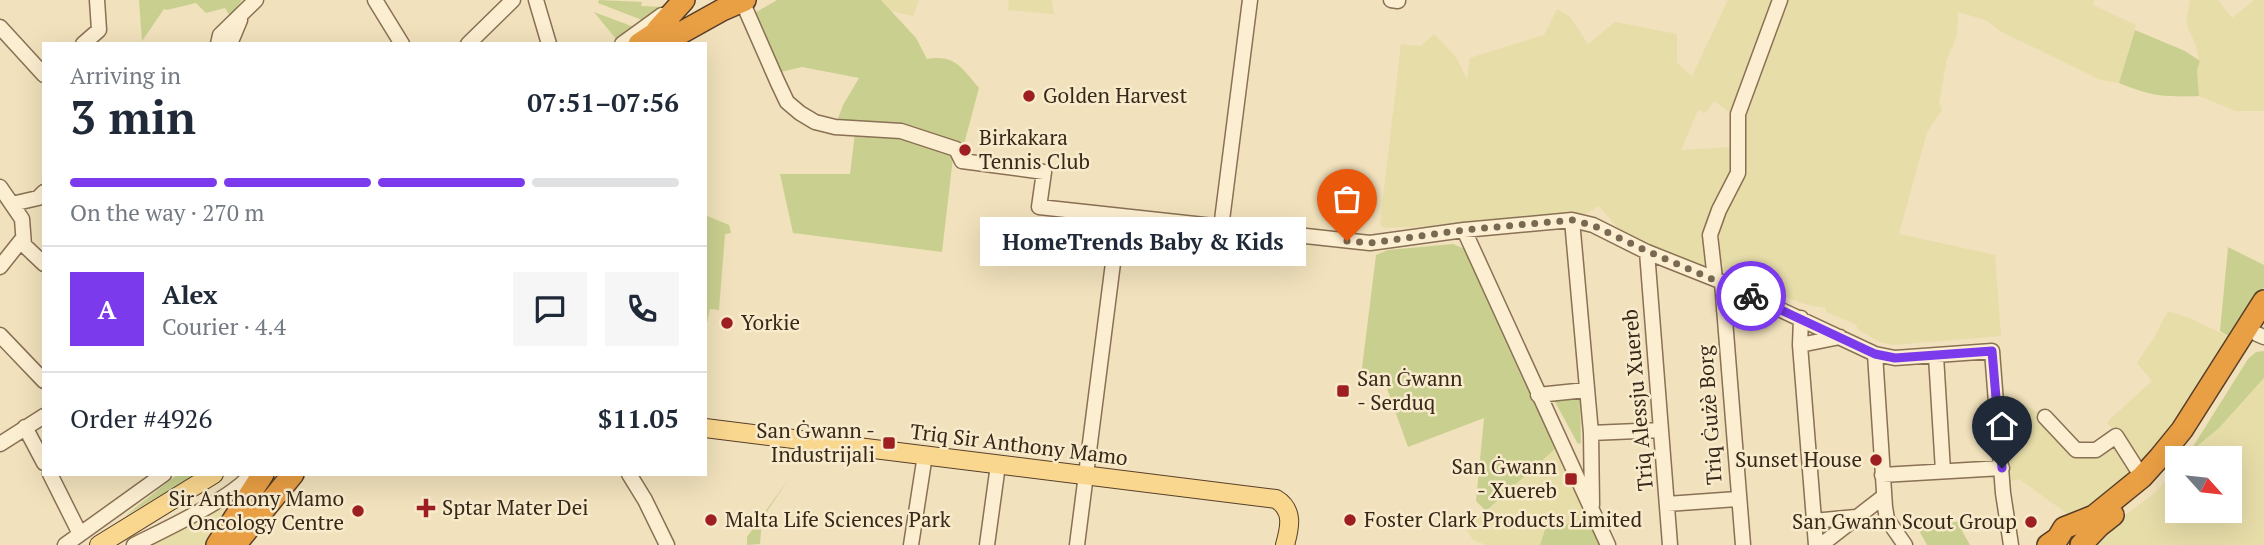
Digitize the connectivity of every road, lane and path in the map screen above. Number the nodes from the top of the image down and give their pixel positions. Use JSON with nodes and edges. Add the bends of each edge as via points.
{"nodes":[{"id":1,"x":97,"y":0,"type":"edge"},
{"id":2,"x":375,"y":0,"type":"edge"},
{"id":3,"x":513,"y":0,"type":"edge"},
{"id":4,"x":536,"y":0,"type":"edge"},
{"id":5,"x":673,"y":0,"type":"edge"},
{"id":6,"x":684,"y":0,"type":"edge"},
{"id":7,"x":714,"y":0,"type":"edge"},
{"id":8,"x":743,"y":0,"type":"edge"},
{"id":9,"x":1250,"y":0,"type":"edge"},
{"id":10,"x":1391,"y":0,"type":"edge"},
{"id":11,"x":1780,"y":0,"type":"edge"},
{"id":12,"x":1398,"y":1,"type":"edge"},
{"id":13,"x":251,"y":5,"type":"edge"},
{"id":14,"x":0,"y":27,"type":"edge"},
{"id":15,"x":660,"y":40,"type":"edge"},
{"id":16,"x":397,"y":41,"type":"edge"},
{"id":17,"x":85,"y":42,"type":"edge"},
{"id":18,"x":218,"y":42,"type":"edge"},
{"id":19,"x":231,"y":42,"type":"edge"},
{"id":20,"x":470,"y":42,"type":"edge"},
{"id":21,"x":548,"y":42,"type":"edge"},
{"id":22,"x":625,"y":42,"type":"edge"},
{"id":23,"x":42,"y":73,"type":"edge"},
{"id":24,"x":0,"y":187,"type":"edge"},
{"id":25,"x":42,"y":194,"type":"edge"},
{"id":26,"x":12,"y":204,"type":"junction"},
{"id":27,"x":1119,"y":216,"type":"junction"},
{"id":28,"x":1572,"y":220,"type":"junction"},
{"id":29,"x":1221,"y":228,"type":"junction"},
{"id":30,"x":1464,"y":230,"type":"junction"},
{"id":31,"x":23,"y":238,"type":"junction"},
{"id":32,"x":1647,"y":251,"type":"junction"},
{"id":33,"x":42,"y":262,"type":"edge"},
{"id":34,"x":0,"y":267,"type":"edge"},
{"id":35,"x":1718,"y":280,"type":"junction"},
{"id":36,"x":2264,"y":301,"type":"edge"},
{"id":37,"x":1765,"y":303,"type":"junction"},
{"id":38,"x":1724,"y":310,"type":"junction"},
{"id":39,"x":1801,"y":318,"type":"junction"},
{"id":40,"x":2262,"y":331,"type":"edge"},
{"id":41,"x":0,"y":335,"type":"edge"},
{"id":42,"x":1840,"y":337,"type":"junction"},
{"id":43,"x":1801,"y":345,"type":"junction"},
{"id":44,"x":1875,"y":354,"type":"junction"},
{"id":45,"x":1936,"y":356,"type":"junction"},
{"id":46,"x":42,"y":379,"type":"edge"},
{"id":47,"x":1586,"y":390,"type":"junction"},
{"id":48,"x":1538,"y":395,"type":"junction"},
{"id":49,"x":42,"y":417,"type":"edge"},
{"id":50,"x":2045,"y":417,"type":"dead end"},
{"id":51,"x":25,"y":428,"type":"junction"},
{"id":52,"x":707,"y":428,"type":"edge"},
{"id":53,"x":1661,"y":429,"type":"junction"},
{"id":54,"x":1591,"y":433,"type":"junction"},
{"id":55,"x":0,"y":444,"type":"edge"},
{"id":56,"x":925,"y":456,"type":"junction"},
{"id":57,"x":42,"y":459,"type":"edge"},
{"id":58,"x":998,"y":465,"type":"junction"},
{"id":59,"x":2002,"y":468,"type":"junction"},
{"id":60,"x":1943,"y":471,"type":"junction"},
{"id":61,"x":1882,"y":475,"type":"junction"},
{"id":62,"x":51,"y":476,"type":"edge"},
{"id":63,"x":161,"y":476,"type":"edge"},
{"id":64,"x":211,"y":476,"type":"edge"},
{"id":65,"x":249,"y":476,"type":"edge"},
{"id":66,"x":263,"y":476,"type":"edge"},
{"id":67,"x":276,"y":476,"type":"edge"},
{"id":68,"x":291,"y":476,"type":"edge"},
{"id":69,"x":630,"y":476,"type":"edge"},
{"id":70,"x":1087,"y":476,"type":"junction"},
{"id":71,"x":2142,"y":477,"type":"junction"},
{"id":72,"x":1883,"y":497,"type":"junction"},
{"id":73,"x":1737,"y":499,"type":"junction"},
{"id":74,"x":1667,"y":504,"type":"junction"},
{"id":75,"x":1592,"y":510,"type":"junction"},
{"id":76,"x":1857,"y":517,"type":"junction"},
{"id":77,"x":1814,"y":521,"type":"junction"},
{"id":78,"x":117,"y":532,"type":"junction"},
{"id":79,"x":81,"y":539,"type":"edge"},
{"id":80,"x":2067,"y":540,"type":"edge"},
{"id":81,"x":2011,"y":544,"type":"edge"},
{"id":82,"x":65,"y":545,"type":"edge"},
{"id":83,"x":99,"y":545,"type":"edge"},
{"id":84,"x":134,"y":545,"type":"edge"},
{"id":85,"x":217,"y":545,"type":"edge"},
{"id":86,"x":234,"y":545,"type":"edge"},
{"id":87,"x":667,"y":545,"type":"edge"},
{"id":88,"x":911,"y":545,"type":"edge"},
{"id":89,"x":987,"y":545,"type":"edge"},
{"id":90,"x":1077,"y":545,"type":"edge"},
{"id":91,"x":1285,"y":545,"type":"edge"},
{"id":92,"x":1608,"y":545,"type":"edge"},
{"id":93,"x":1670,"y":545,"type":"edge"},
{"id":94,"x":1742,"y":545,"type":"edge"},
{"id":95,"x":1816,"y":545,"type":"edge"},
{"id":96,"x":1821,"y":545,"type":"edge"},
{"id":97,"x":1905,"y":545,"type":"edge"}],
"edges":[{"from":1,"to":17,"type":"street","via":[[99,30]]},
{"from":2,"to":16,"type":"street"},
{"from":3,"to":20,"type":"street"},
{"from":4,"to":21,"type":"street"},
{"from":5,"to":22,"type":"street","via":[[669,9]]},
{"from":6,"to":15,"type":"highway"},
{"from":7,"to":15,"type":"highway"},
{"from":8,"to":15,"type":"highway"},
{"from":8,"to":27,"type":"street","via":[[787,102],[815,122],[901,131],[956,149],[962,161],[1044,172],[1039,207]]},
{"from":9,"to":29,"type":"street"},
{"from":10,"to":12,"type":"street"},
{"from":11,"to":35,"type":"street","name":"Triq Ġużè Borg","via":[[1738,114],[1738,173],[1710,235]]},
{"from":13,"to":18,"type":"street"},
{"from":13,"to":19,"type":"street"},
{"from":14,"to":23,"type":"street"},
{"from":24,"to":26,"type":"street"},
{"from":25,"to":26,"type":"street"},
{"from":26,"to":31,"type":"street","via":[[22,219]]},
{"from":27,"to":29,"type":"street"},
{"from":27,"to":70,"type":"street"},
{"from":28,"to":30,"type":"street"},
{"from":28,"to":32,"type":"street"},
{"from":28,"to":47,"type":"street"},
{"from":29,"to":30,"type":"street","via":[[1370,243]]},
{"from":30,"to":48,"type":"street"},
{"from":31,"to":33,"type":"street","via":[[24,245]]},
{"from":31,"to":34,"type":"street"},
{"from":32,"to":35,"type":"street"},
{"from":32,"to":53,"type":"street","name":"Triq Alessju Xuereb"},
{"from":35,"to":37,"type":"street"},
{"from":35,"to":38,"type":"street","name":"Triq Ġużè Borg"},
{"from":36,"to":71,"type":"highway","via":[[2182,430]]},
{"from":37,"to":38,"type":"street"},
{"from":37,"to":39,"type":"street"},
{"from":38,"to":73,"type":"street","name":"Triq Ġużè Borg"},
{"from":39,"to":42,"type":"street"},
{"from":39,"to":43,"type":"street"},
{"from":40,"to":80,"type":"highway","via":[[2149,487],[2099,526]]},
{"from":41,"to":46,"type":"street"},
{"from":42,"to":43,"type":"street"},
{"from":42,"to":44,"type":"street"},
{"from":43,"to":77,"type":"street"},
{"from":44,"to":45,"type":"street"},
{"from":44,"to":61,"type":"street"},
{"from":45,"to":59,"type":"street","via":[[1992,351]]},
{"from":45,"to":60,"type":"street"},
{"from":47,"to":48,"type":"street"},
{"from":47,"to":54,"type":"street"},
{"from":48,"to":75,"type":"street"},
{"from":49,"to":51,"type":"street"},
{"from":50,"to":71,"type":"street","via":[[2076,450],[2096,450],[2116,436]]},
{"from":51,"to":55,"type":"street"},
{"from":51,"to":57,"type":"street"},
{"from":52,"to":56,"type":"main road","name":"Triq Sir Anthony Mamo"},
{"from":53,"to":54,"type":"street"},
{"from":53,"to":74,"type":"street","name":"Triq Alessju Xuereb"},
{"from":54,"to":75,"type":"street"},
{"from":56,"to":58,"type":"main road","name":"Triq Sir Anthony Mamo"},
{"from":56,"to":88,"type":"street"},
{"from":58,"to":70,"type":"main road","name":"Triq Sir Anthony Mamo"},
{"from":58,"to":89,"type":"street"},
{"from":59,"to":60,"type":"street"},
{"from":59,"to":81,"type":"street"},
{"from":60,"to":61,"type":"street"},
{"from":61,"to":72,"type":"street"},
{"from":62,"to":79,"type":"street"},
{"from":63,"to":79,"type":"street"},
{"from":64,"to":78,"type":"main road"},
{"from":65,"to":84,"type":"street","via":[[240,486]]},
{"from":66,"to":85,"type":"highway"},
{"from":67,"to":86,"type":"highway"},
{"from":68,"to":86,"type":"highway"},
{"from":69,"to":87,"type":"street"},
{"from":70,"to":90,"type":"street"},
{"from":70,"to":91,"type":"main road","name":"Triq Sir Anthony Mamo","via":[[1276,499],[1289,512]]},
{"from":71,"to":80,"type":"highway"},
{"from":72,"to":76,"type":"street"},
{"from":72,"to":97,"type":"street","via":[[1887,519]]},
{"from":73,"to":74,"type":"street"},
{"from":73,"to":94,"type":"street","name":"Triq Ġużè Borg"},
{"from":74,"to":93,"type":"street","name":"Triq Alessju Xuereb"},
{"from":75,"to":92,"type":"street"},
{"from":76,"to":77,"type":"street"},
{"from":76,"to":96,"type":"street"},
{"from":77,"to":95,"type":"street"},
{"from":78,"to":79,"type":"main road"},
{"from":78,"to":83,"type":"main road"},
{"from":79,"to":82,"type":"street"}]}
